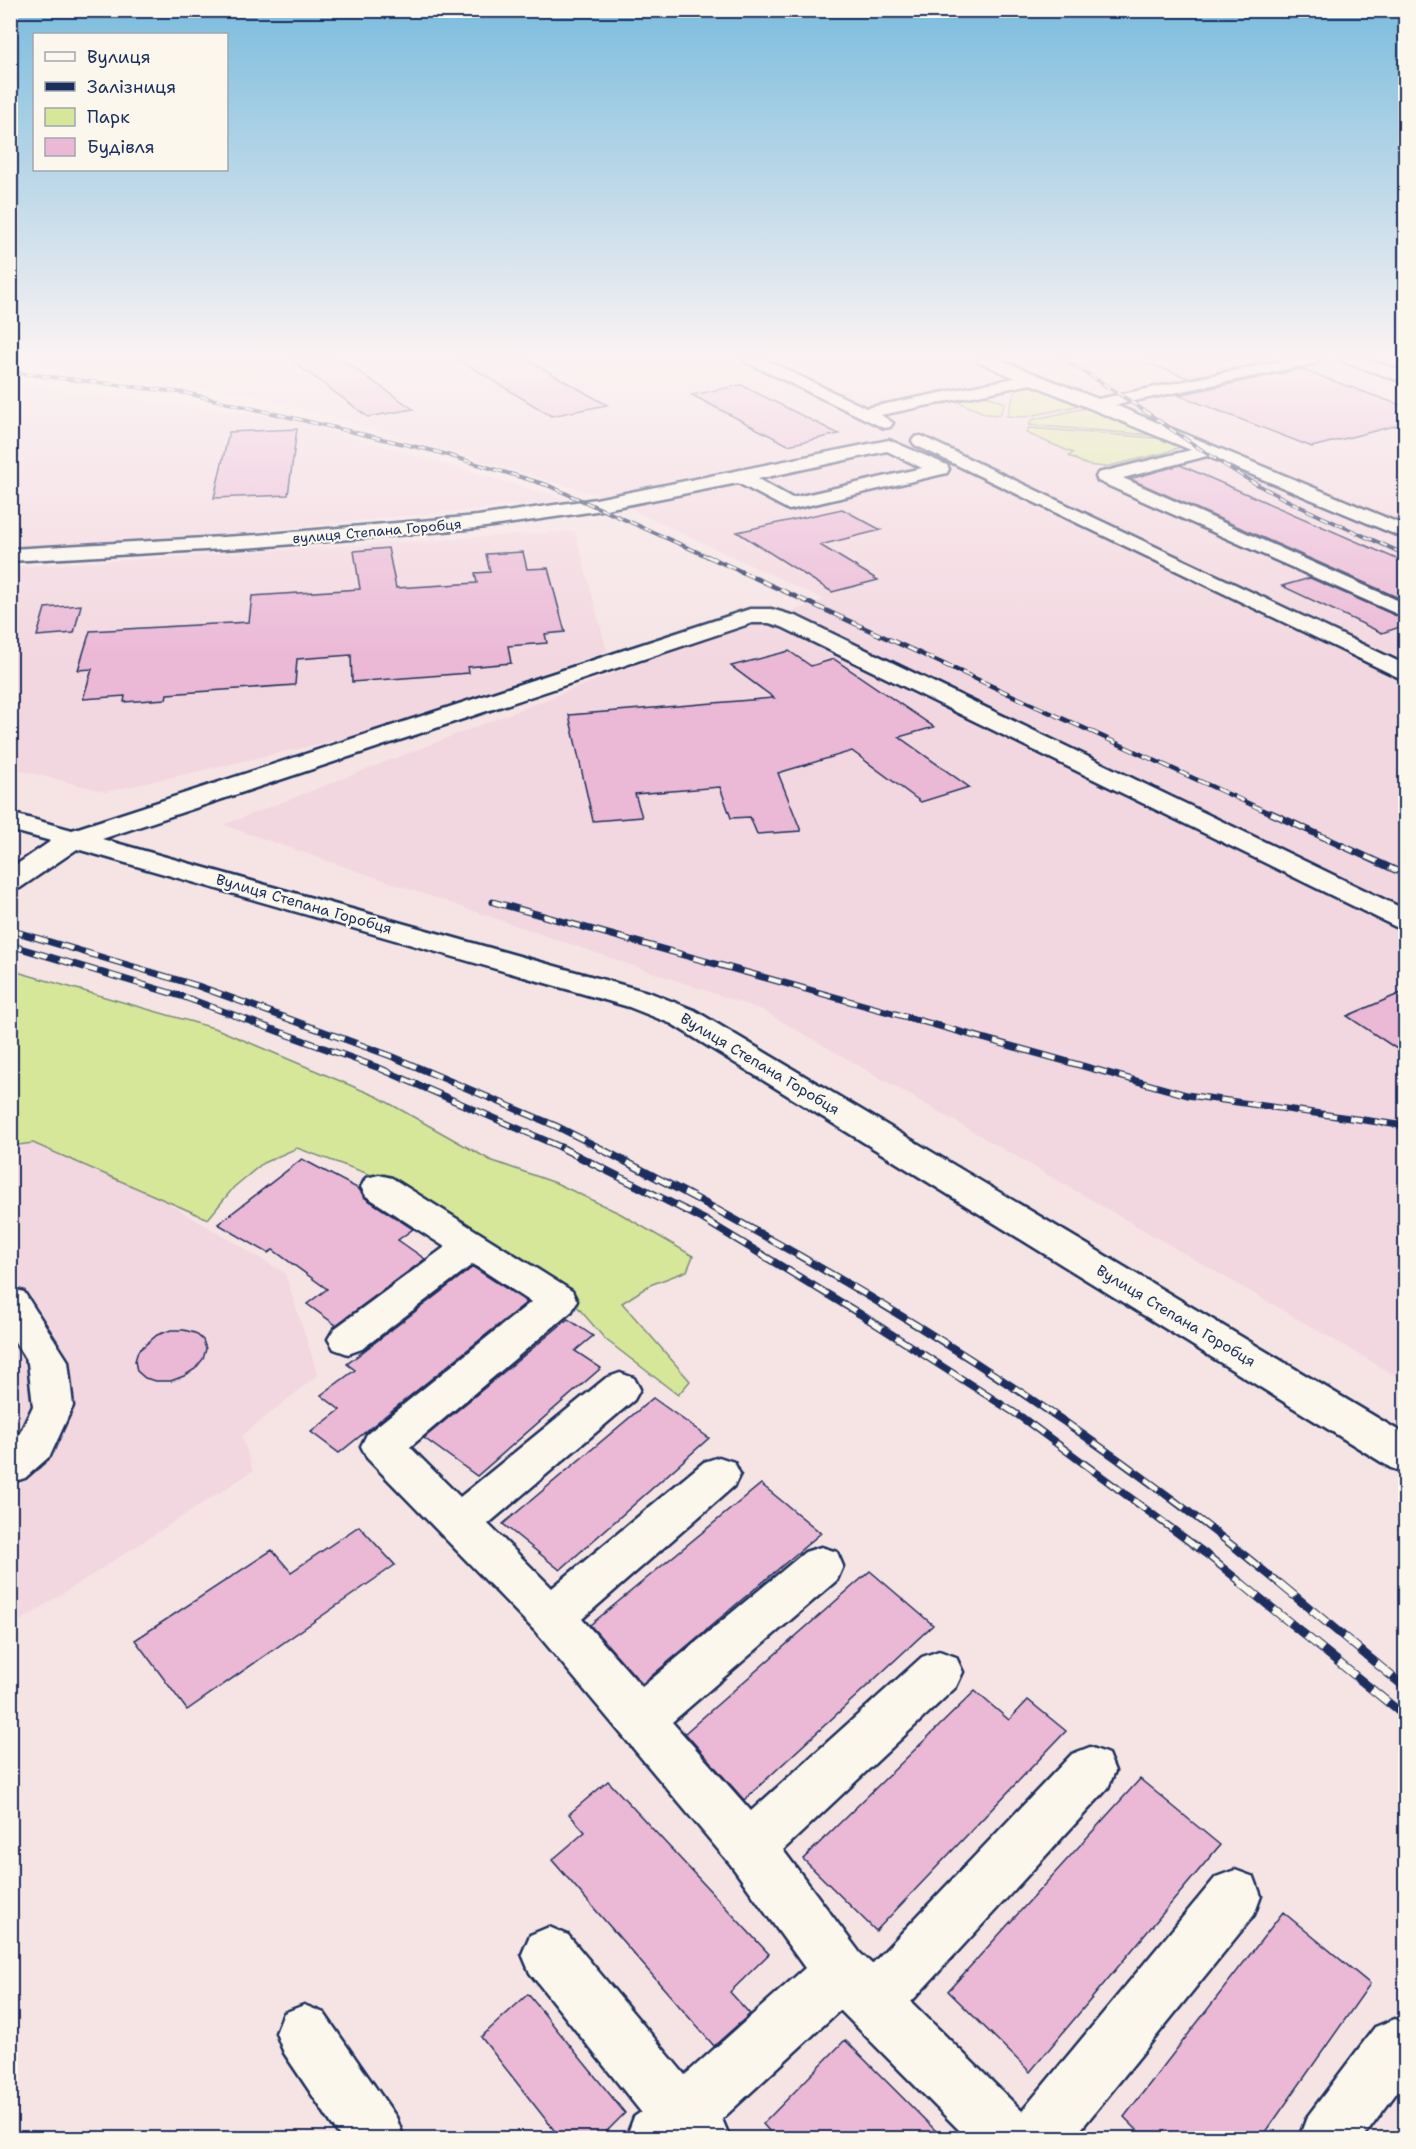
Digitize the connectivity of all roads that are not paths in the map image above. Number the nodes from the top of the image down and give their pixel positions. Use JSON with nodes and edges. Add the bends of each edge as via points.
{"nodes":[{"id":1,"x":811,"y":459,"type":"edge"},
{"id":2,"x":928,"y":459,"type":"edge"},
{"id":3,"x":952,"y":459,"type":"edge"},
{"id":4,"x":1175,"y":459,"type":"edge"},
{"id":5,"x":1228,"y":459,"type":"edge"},
{"id":6,"x":741,"y":477,"type":"junction"},
{"id":7,"x":1406,"y":533,"type":"edge"},
{"id":8,"x":10,"y":555,"type":"edge"},
{"id":9,"x":1406,"y":612,"type":"edge"},
{"id":10,"x":1406,"y":674,"type":"edge"},
{"id":11,"x":10,"y":821,"type":"edge"},
{"id":12,"x":73,"y":839,"type":"junction"},
{"id":13,"x":10,"y":882,"type":"edge"},
{"id":14,"x":1406,"y":921,"type":"edge"},
{"id":15,"x":379,"y":1187,"type":"dead end"},
{"id":16,"x":470,"y":1247,"type":"junction"},
{"id":17,"x":10,"y":1302,"type":"edge"},
{"id":18,"x":348,"y":1339,"type":"dead end"},
{"id":19,"x":620,"y":1389,"type":"dead end"},
{"id":20,"x":1406,"y":1456,"type":"edge"},
{"id":21,"x":10,"y":1466,"type":"edge"},
{"id":22,"x":719,"y":1474,"type":"dead end"},
{"id":23,"x":459,"y":1523,"type":"junction"},
{"id":24,"x":821,"y":1566,"type":"dead end"},
{"id":25,"x":551,"y":1617,"type":"junction"},
{"id":26,"x":939,"y":1672,"type":"dead end"},
{"id":27,"x":639,"y":1720,"type":"junction"},
{"id":28,"x":1090,"y":1771,"type":"dead end"},
{"id":29,"x":749,"y":1847,"type":"junction"},
{"id":30,"x":1234,"y":1896,"type":"dead end"},
{"id":31,"x":549,"y":1954,"type":"dead end"},
{"id":32,"x":857,"y":1988,"type":"junction"},
{"id":33,"x":304,"y":2032,"type":"dead end"},
{"id":34,"x":1395,"y":2047,"type":"dead end"},
{"id":35,"x":680,"y":2131,"type":"edge"},
{"id":36,"x":375,"y":2139,"type":"edge"},
{"id":37,"x":1008,"y":2139,"type":"edge"},
{"id":38,"x":1037,"y":2139,"type":"edge"},
{"id":39,"x":1328,"y":2139,"type":"edge"}],
"edges":[{"from":1,"to":6,"type":"street","name":"вулиця Степана Горобця"},
{"from":2,"to":6,"type":"street","via":[[940,469],[789,504]]},
{"from":3,"to":10,"type":"street","via":[[1035,494]]},
{"from":4,"to":9,"type":"street","via":[[1105,477]]},
{"from":5,"to":7,"type":"street"},
{"from":6,"to":8,"type":"street","name":"вулиця Степана Горобця","via":[[596,505],[395,531]]},
{"from":11,"to":12,"type":"street","name":"Вулиця Степана Горобця"},
{"from":12,"to":13,"type":"street"},
{"from":12,"to":14,"type":"street","via":[[750,616],[771,616]]},
{"from":12,"to":20,"type":"street","name":"Вулиця Степана Горобця","via":[[629,996],[683,1017]]},
{"from":15,"to":16,"type":"street"},
{"from":16,"to":18,"type":"street"},
{"from":16,"to":23,"type":"street","via":[[558,1301],[382,1446]]},
{"from":17,"to":21,"type":"street","via":[[48,1361],[53,1406],[35,1444]]},
{"from":19,"to":23,"type":"street"},
{"from":22,"to":25,"type":"street"},
{"from":23,"to":25,"type":"street"},
{"from":24,"to":27,"type":"street"},
{"from":25,"to":27,"type":"street"},
{"from":26,"to":29,"type":"street"},
{"from":27,"to":29,"type":"street"},
{"from":28,"to":32,"type":"street"},
{"from":29,"to":32,"type":"street"},
{"from":30,"to":38,"type":"street"},
{"from":31,"to":35,"type":"street"},
{"from":32,"to":35,"type":"street"},
{"from":32,"to":37,"type":"street"},
{"from":33,"to":36,"type":"street"},
{"from":34,"to":39,"type":"street"}]}
